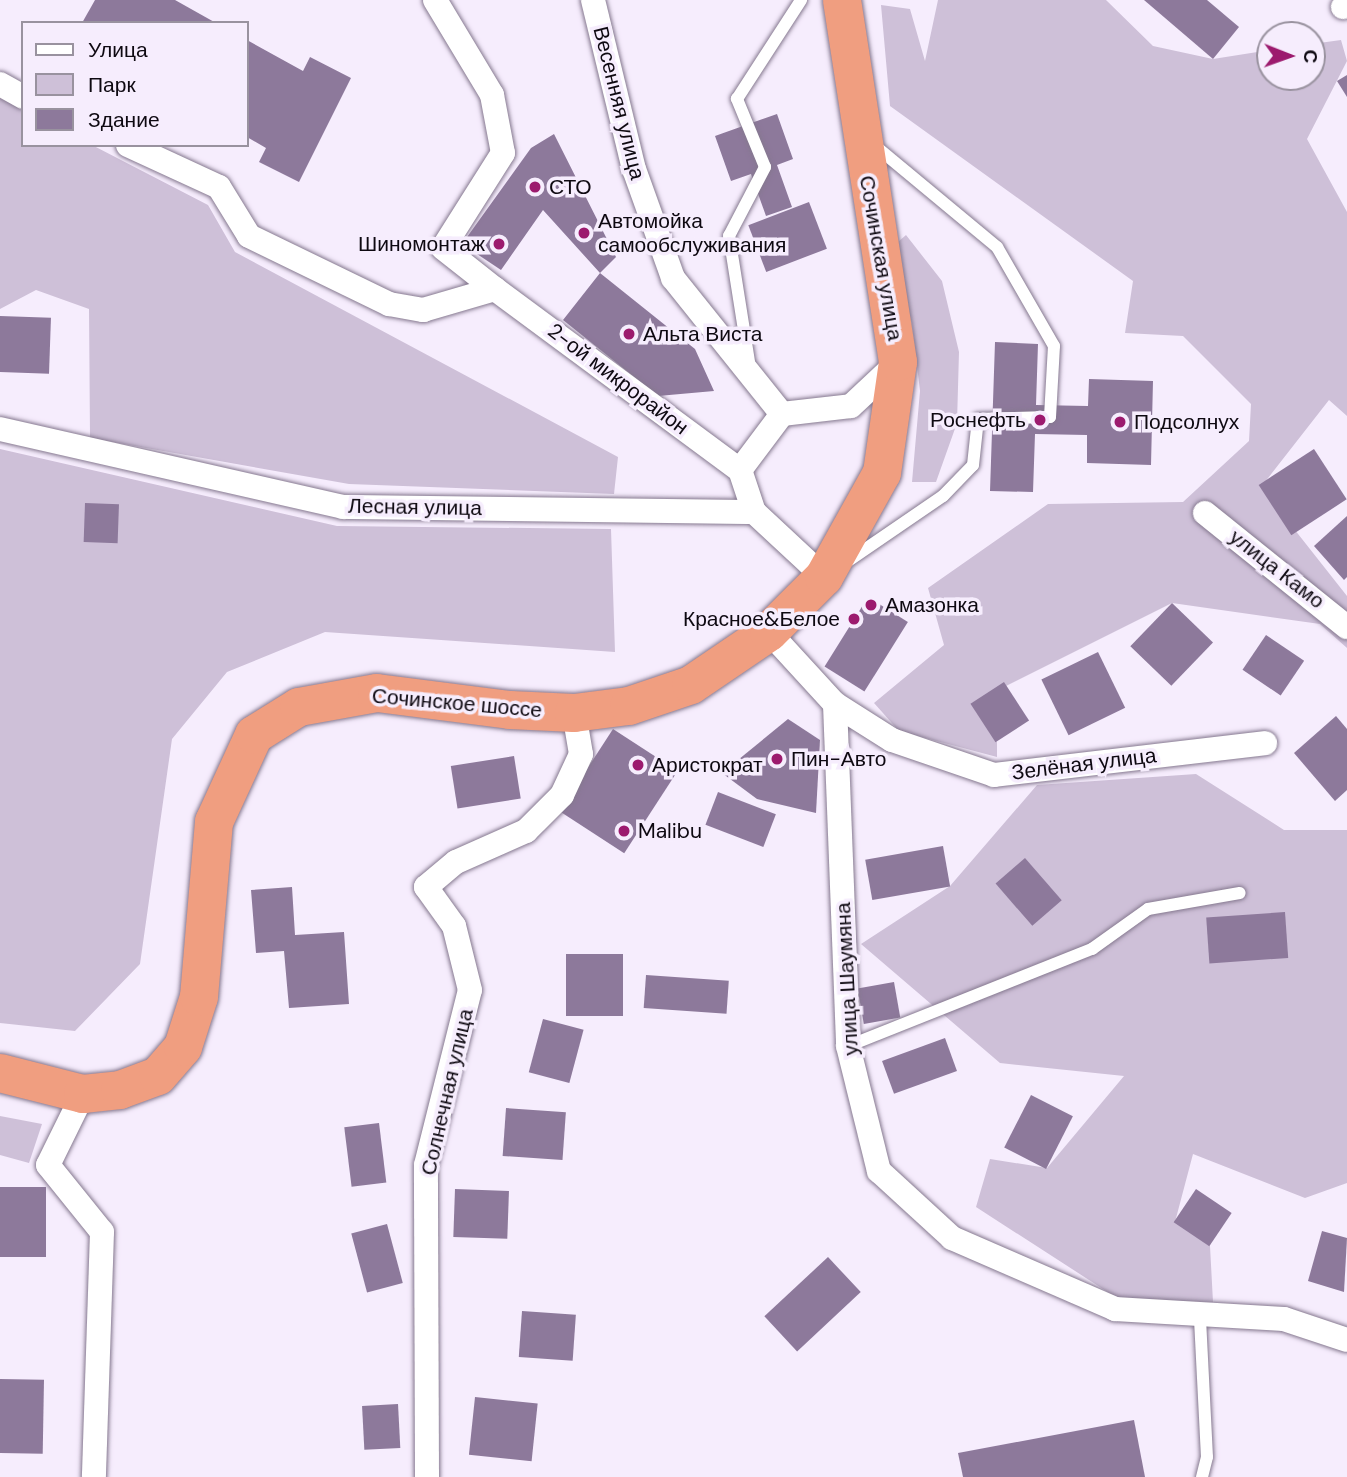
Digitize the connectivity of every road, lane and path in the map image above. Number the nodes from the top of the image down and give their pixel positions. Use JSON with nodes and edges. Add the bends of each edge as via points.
{"nodes":[{"id":1,"x":435,"y":0,"type":"edge"},
{"id":2,"x":593,"y":0,"type":"edge"},
{"id":3,"x":801,"y":0,"type":"edge"},
{"id":4,"x":842,"y":0,"type":"edge"},
{"id":5,"x":0,"y":84,"type":"edge"},
{"id":6,"x":21,"y":96,"type":"edge"},
{"id":7,"x":858,"y":133,"type":"junction"},
{"id":8,"x":132,"y":147,"type":"edge"},
{"id":9,"x":495,"y":289,"type":"junction"},
{"id":10,"x":898,"y":362,"type":"junction"},
{"id":11,"x":751,"y":374,"type":"junction"},
{"id":12,"x":782,"y":414,"type":"junction"},
{"id":13,"x":0,"y":429,"type":"edge"},
{"id":14,"x":740,"y":470,"type":"junction"},
{"id":15,"x":754,"y":512,"type":"junction"},
{"id":16,"x":1205,"y":513,"type":"dead end"},
{"id":17,"x":833,"y":562,"type":"junction"},
{"id":18,"x":1347,"y":627,"type":"edge"},
{"id":19,"x":769,"y":632,"type":"junction"},
{"id":20,"x":835,"y":704,"type":"junction"},
{"id":21,"x":575,"y":713,"type":"junction"},
{"id":22,"x":1265,"y":743,"type":"dead end"},
{"id":23,"x":1240,"y":894,"type":"dead end"},
{"id":24,"x":848,"y":1046,"type":"junction"},
{"id":25,"x":0,"y":1073,"type":"edge"},
{"id":26,"x":83,"y":1094,"type":"junction"},
{"id":27,"x":1200,"y":1319,"type":"junction"},
{"id":28,"x":1347,"y":1340,"type":"edge"},
{"id":29,"x":94,"y":1477,"type":"edge"},
{"id":30,"x":427,"y":1477,"type":"edge"},
{"id":31,"x":1202,"y":1477,"type":"edge"}],
"edges":[{"from":1,"to":9,"type":"street","name":"2-ой микрорайон","via":[[492,95],[503,153],[443,248]]},
{"from":2,"to":11,"type":"street","name":"Весенняя улица","via":[[634,169],[673,278]]},
{"from":3,"to":11,"type":"lane","via":[[737,99],[765,167],[729,236]]},
{"from":4,"to":7,"type":"highway","name":"Сочинская улица"},
{"from":5,"to":6,"type":"street"},
{"from":7,"to":10,"type":"highway","name":"Сочинская улица","via":[[888,277]]},
{"from":7,"to":17,"type":"lane","via":[[997,247],[1054,346],[1050,417],[978,419],[973,465],[943,496]]},
{"from":8,"to":9,"type":"street","via":[[219,187],[249,236],[390,303],[423,310]]},
{"from":9,"to":14,"type":"street","name":"2-ой микрорайон"},
{"from":10,"to":12,"type":"street","via":[[851,406]]},
{"from":10,"to":17,"type":"highway","name":"Сочинская улица","via":[[891,446]]},
{"from":11,"to":12,"type":"street","name":"Весенняя улица"},
{"from":12,"to":14,"type":"street"},
{"from":13,"to":15,"type":"street","name":"Лесная улица","via":[[343,506]]},
{"from":14,"to":15,"type":"street"},
{"from":15,"to":17,"type":"street"},
{"from":16,"to":18,"type":"street","name":"улица Камо"},
{"from":17,"to":19,"type":"highway","name":"Сочинское шоссе"},
{"from":19,"to":20,"type":"street"},
{"from":19,"to":21,"type":"highway","name":"Сочинское шоссе","via":[[691,685],[629,706]]},
{"from":20,"to":22,"type":"street","name":"Зелёная улица","via":[[892,740],[994,775]]},
{"from":20,"to":24,"type":"street","name":"улица Шаумяна"},
{"from":21,"to":26,"type":"highway","name":"Сочинское шоссе","via":[[377,693],[299,707],[254,735],[214,822],[199,997],[183,1047],[141,1086]]},
{"from":21,"to":30,"type":"street","name":"Солнечная улица","via":[[581,754],[562,795],[526,831],[456,862],[426,887],[454,926],[470,990],[426,1165]]},
{"from":23,"to":24,"type":"lane","via":[[1148,909],[1092,949]]},
{"from":24,"to":27,"type":"street","name":"улица Шаумяна","via":[[879,1171],[952,1238],[1115,1309]]},
{"from":25,"to":26,"type":"highway","name":"Сочинское шоссе"},
{"from":26,"to":29,"type":"street","via":[[48,1165],[102,1232]]},
{"from":27,"to":28,"type":"street","name":"улица Шаумяна","via":[[1284,1319]]},
{"from":27,"to":31,"type":"lane","via":[[1207,1457]]}]}
